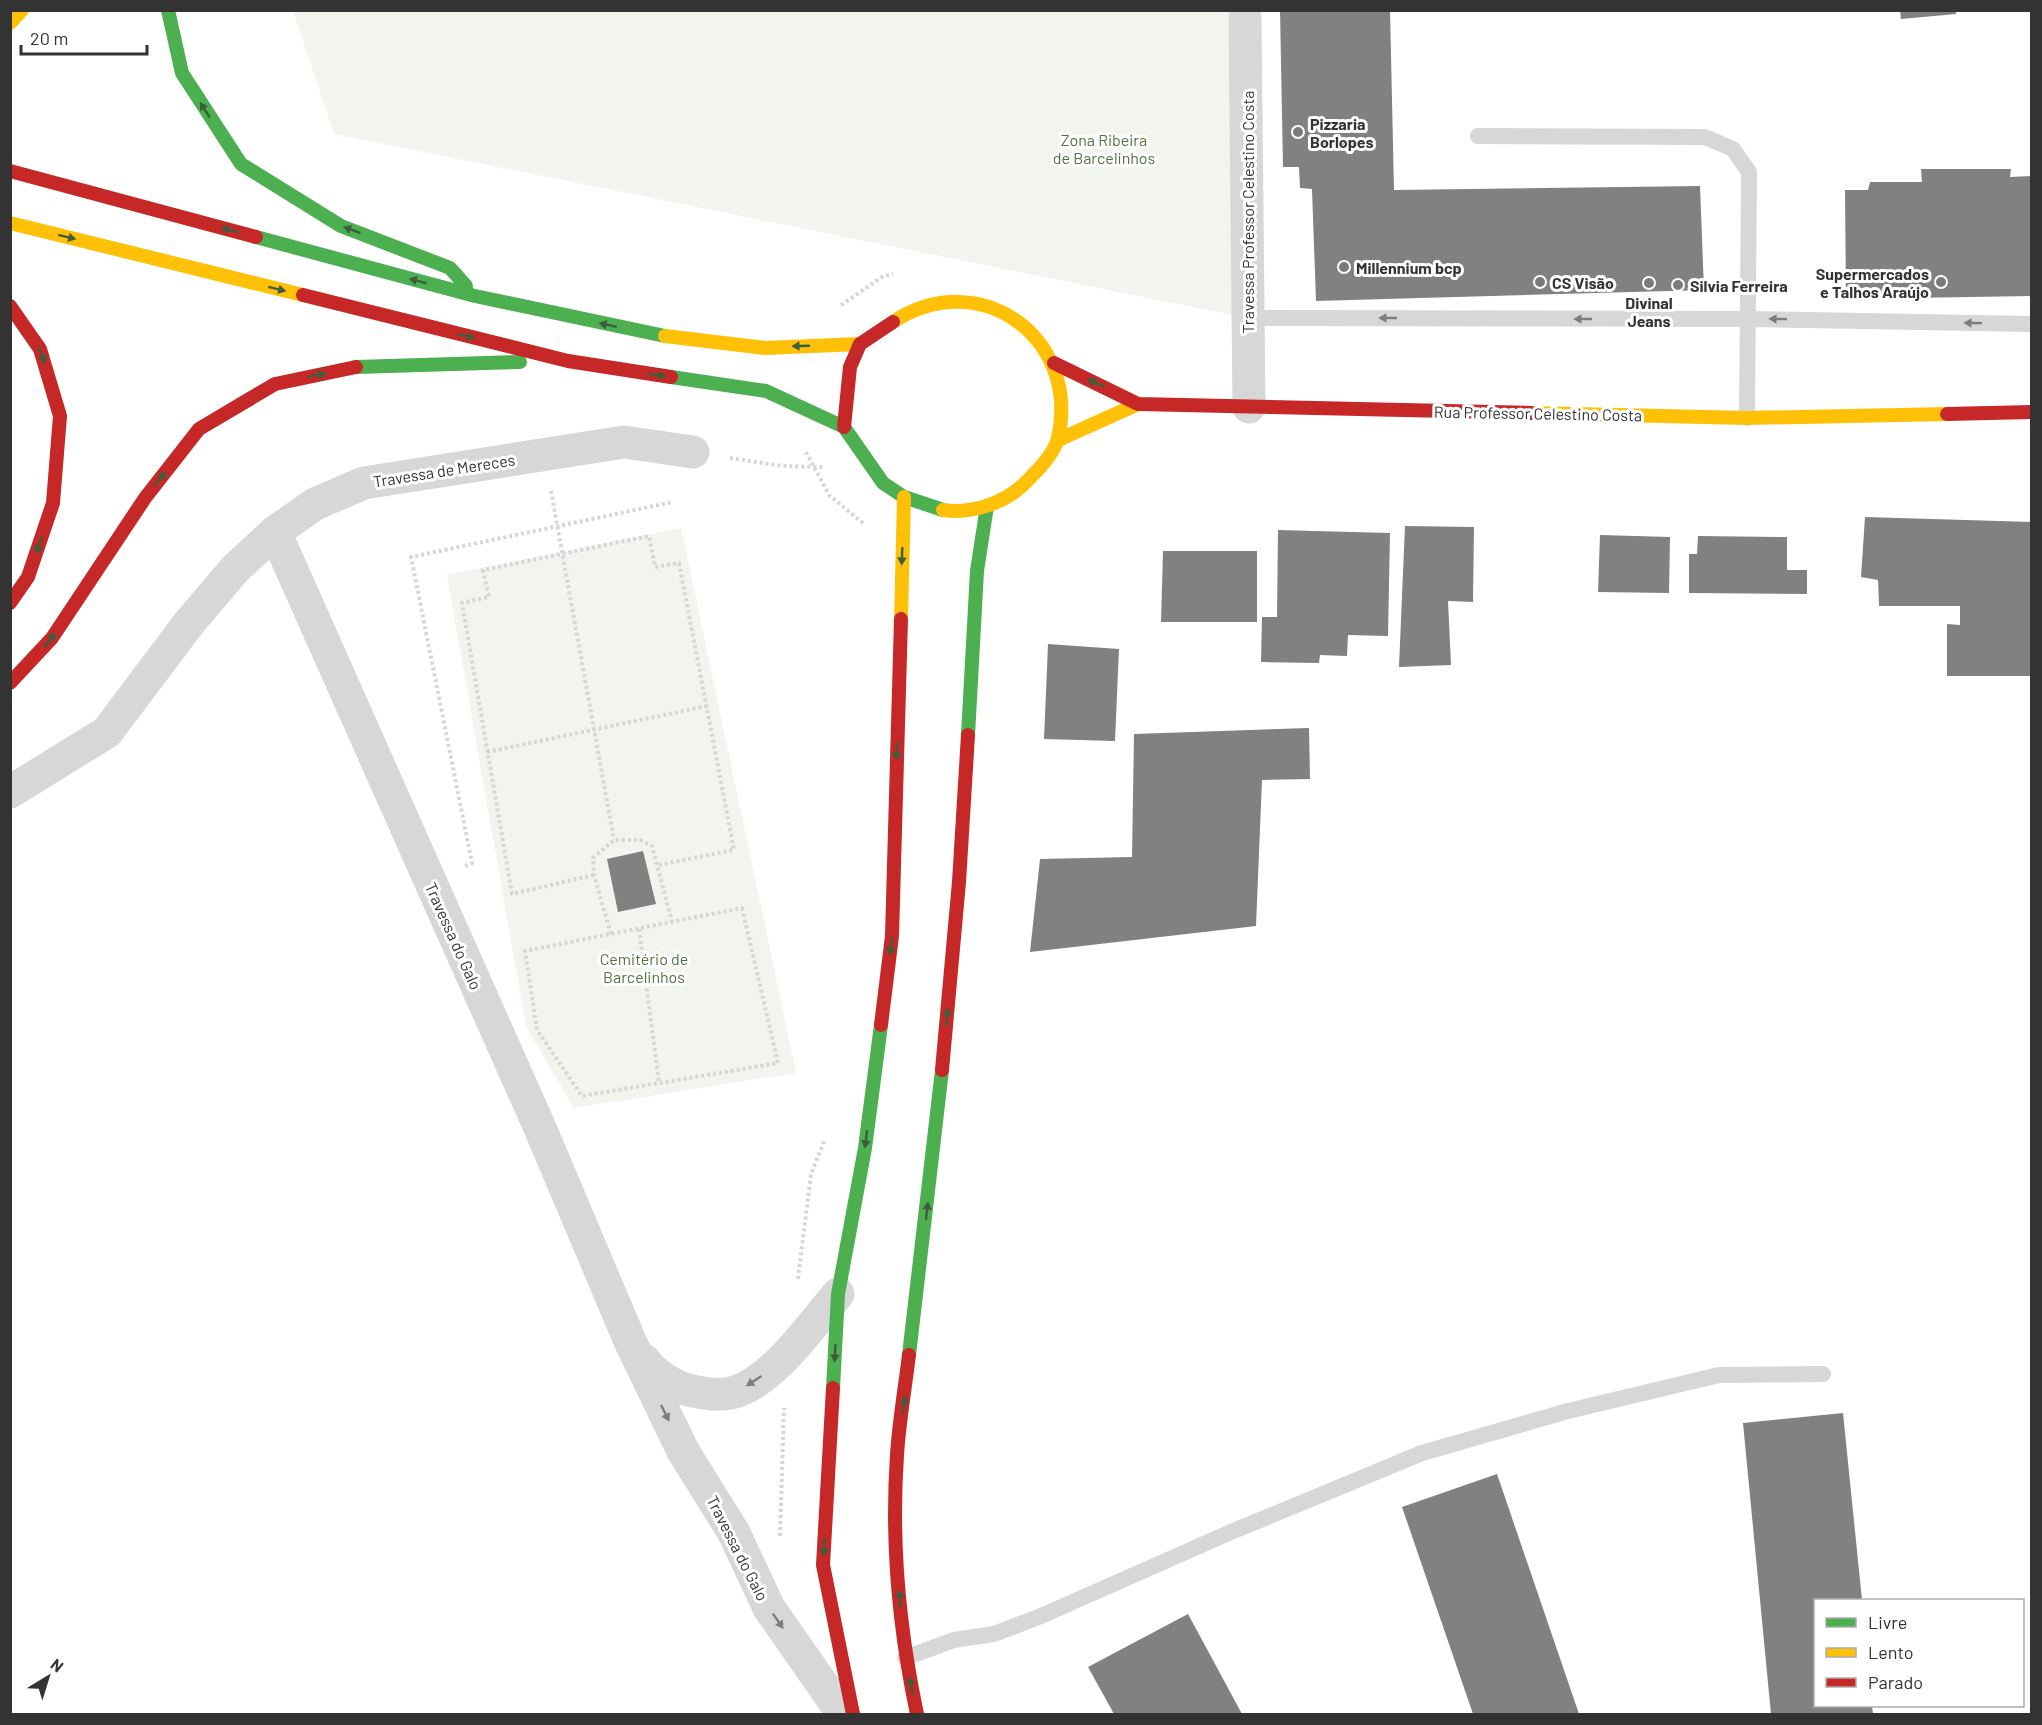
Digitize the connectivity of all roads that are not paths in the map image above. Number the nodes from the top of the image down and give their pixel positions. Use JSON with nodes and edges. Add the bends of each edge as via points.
{"nodes":[{"id":1,"x":22,"y":10,"type":"edge"},
{"id":2,"x":168,"y":10,"type":"edge"},
{"id":3,"x":1245,"y":17,"type":"dead end"},
{"id":4,"x":10,"y":23,"type":"edge"},
{"id":5,"x":1478,"y":136,"type":"dead end"},
{"id":6,"x":10,"y":171,"type":"edge"},
{"id":7,"x":10,"y":223,"type":"edge"},
{"id":8,"x":475,"y":296,"type":"junction"},
{"id":9,"x":10,"y":306,"type":"edge"},
{"id":10,"x":1248,"y":318,"type":"junction"},
{"id":11,"x":1748,"y":319,"type":"junction"},
{"id":12,"x":2031,"y":324,"type":"edge"},
{"id":13,"x":860,"y":344,"type":"junction"},
{"id":14,"x":568,"y":361,"type":"junction"},
{"id":15,"x":1054,"y":363,"type":"junction"},
{"id":16,"x":1138,"y":404,"type":"junction"},
{"id":17,"x":1249,"y":407,"type":"junction"},
{"id":18,"x":2031,"y":412,"type":"edge"},
{"id":19,"x":1747,"y":418,"type":"junction"},
{"id":20,"x":843,"y":427,"type":"junction"},
{"id":21,"x":1058,"y":440,"type":"junction"},
{"id":22,"x":693,"y":452,"type":"road end"},
{"id":23,"x":904,"y":497,"type":"junction"},
{"id":24,"x":987,"y":506,"type":"junction"},
{"id":25,"x":275,"y":532,"type":"junction"},
{"id":26,"x":10,"y":603,"type":"edge"},
{"id":27,"x":10,"y":683,"type":"edge"},
{"id":28,"x":10,"y":792,"type":"edge"},
{"id":29,"x":838,"y":1294,"type":"junction"},
{"id":30,"x":630,"y":1341,"type":"junction"},
{"id":31,"x":1823,"y":1374,"type":"dead end"},
{"id":32,"x":905,"y":1658,"type":"junction"},
{"id":33,"x":843,"y":1714,"type":"edge"},
{"id":34,"x":853,"y":1714,"type":"edge"},
{"id":35,"x":917,"y":1714,"type":"edge"}],
"edges":[{"from":1,"to":4,"type":"main road"},
{"from":8,"to":2,"type":"main road","one_way":true,"via":[[450,268],[341,226],[241,164],[182,73]]},
{"from":3,"to":10,"type":"street","name":"Travessa Professor Celestino Costa"},
{"from":5,"to":11,"type":"lane","via":[[1683,135],[1712,139],[1733,149],[1749,172]]},
{"from":8,"to":6,"type":"main road","one_way":true},
{"from":7,"to":14,"type":"main road","one_way":true},
{"from":13,"to":8,"type":"main road","one_way":true,"via":[[765,348],[669,337]]},
{"from":9,"to":26,"type":"main road","one_way":true,"via":[[40,349],[60,416],[53,502],[28,578]]},
{"from":11,"to":10,"type":"lane","one_way":true},
{"from":10,"to":17,"type":"street","name":"Travessa Professor Celestino Costa"},
{"from":12,"to":11,"type":"lane","one_way":true},
{"from":11,"to":19,"type":"lane"},
{"from":13,"to":15,"type":"main road","via":[[913,309],[947,301],[981,304],[1013,318],[1039,341]]},
{"from":13,"to":20,"type":"main road","via":[[850,367]]},
{"from":14,"to":20,"type":"main road","one_way":true,"via":[[766,391]]},
{"from":27,"to":14,"type":"main road","one_way":true,"via":[[52,638],[145,498],[199,429],[275,384],[365,365]]},
{"from":16,"to":15,"type":"main road","name":"Rua Professor Celestino Costa","one_way":true},
{"from":15,"to":21,"type":"main road","via":[[1061,406]]},
{"from":16,"to":17,"type":"main road","name":"Rua Professor Celestino Costa"},
{"from":16,"to":21,"type":"main road"},
{"from":17,"to":19,"type":"main road","name":"Rua Professor Celestino Costa"},
{"from":18,"to":19,"type":"main road","name":"Rua Professor Celestino Costa"},
{"from":20,"to":23,"type":"main road","via":[[883,483]]},
{"from":21,"to":24,"type":"main road","via":[[1038,471],[1012,495]]},
{"from":22,"to":25,"type":"street","name":"Travessa de Mereces","via":[[624,442],[364,483],[315,504]]},
{"from":23,"to":24,"type":"main road","via":[[945,511]]},
{"from":23,"to":29,"type":"main road","one_way":true,"via":[[892,936],[865,1148]]},
{"from":32,"to":24,"type":"main road","one_way":true,"via":[[895,1546],[897,1455],[935,1148],[959,882],[977,571]]},
{"from":25,"to":28,"type":"street","name":"Travessa de Mereces","via":[[235,569],[189,623],[107,732]]},
{"from":25,"to":30,"type":"street","name":"Travessa do Galo","via":[[540,1128]]},
{"from":29,"to":30,"type":"street","name":"Travessa do Galo","one_way":true,"via":[[789,1350],[757,1380],[734,1392],[709,1394],[679,1389],[649,1367]]},
{"from":29,"to":34,"type":"main road","one_way":true,"via":[[823,1565]]},
{"from":30,"to":33,"type":"street","name":"Travessa do Galo","one_way":true,"via":[[683,1451],[734,1533],[769,1608]]},
{"from":31,"to":32,"type":"lane","via":[[1719,1375],[1568,1411],[1422,1453],[1041,1616],[994,1634],[954,1640]]},
{"from":35,"to":32,"type":"main road","one_way":true}]}
